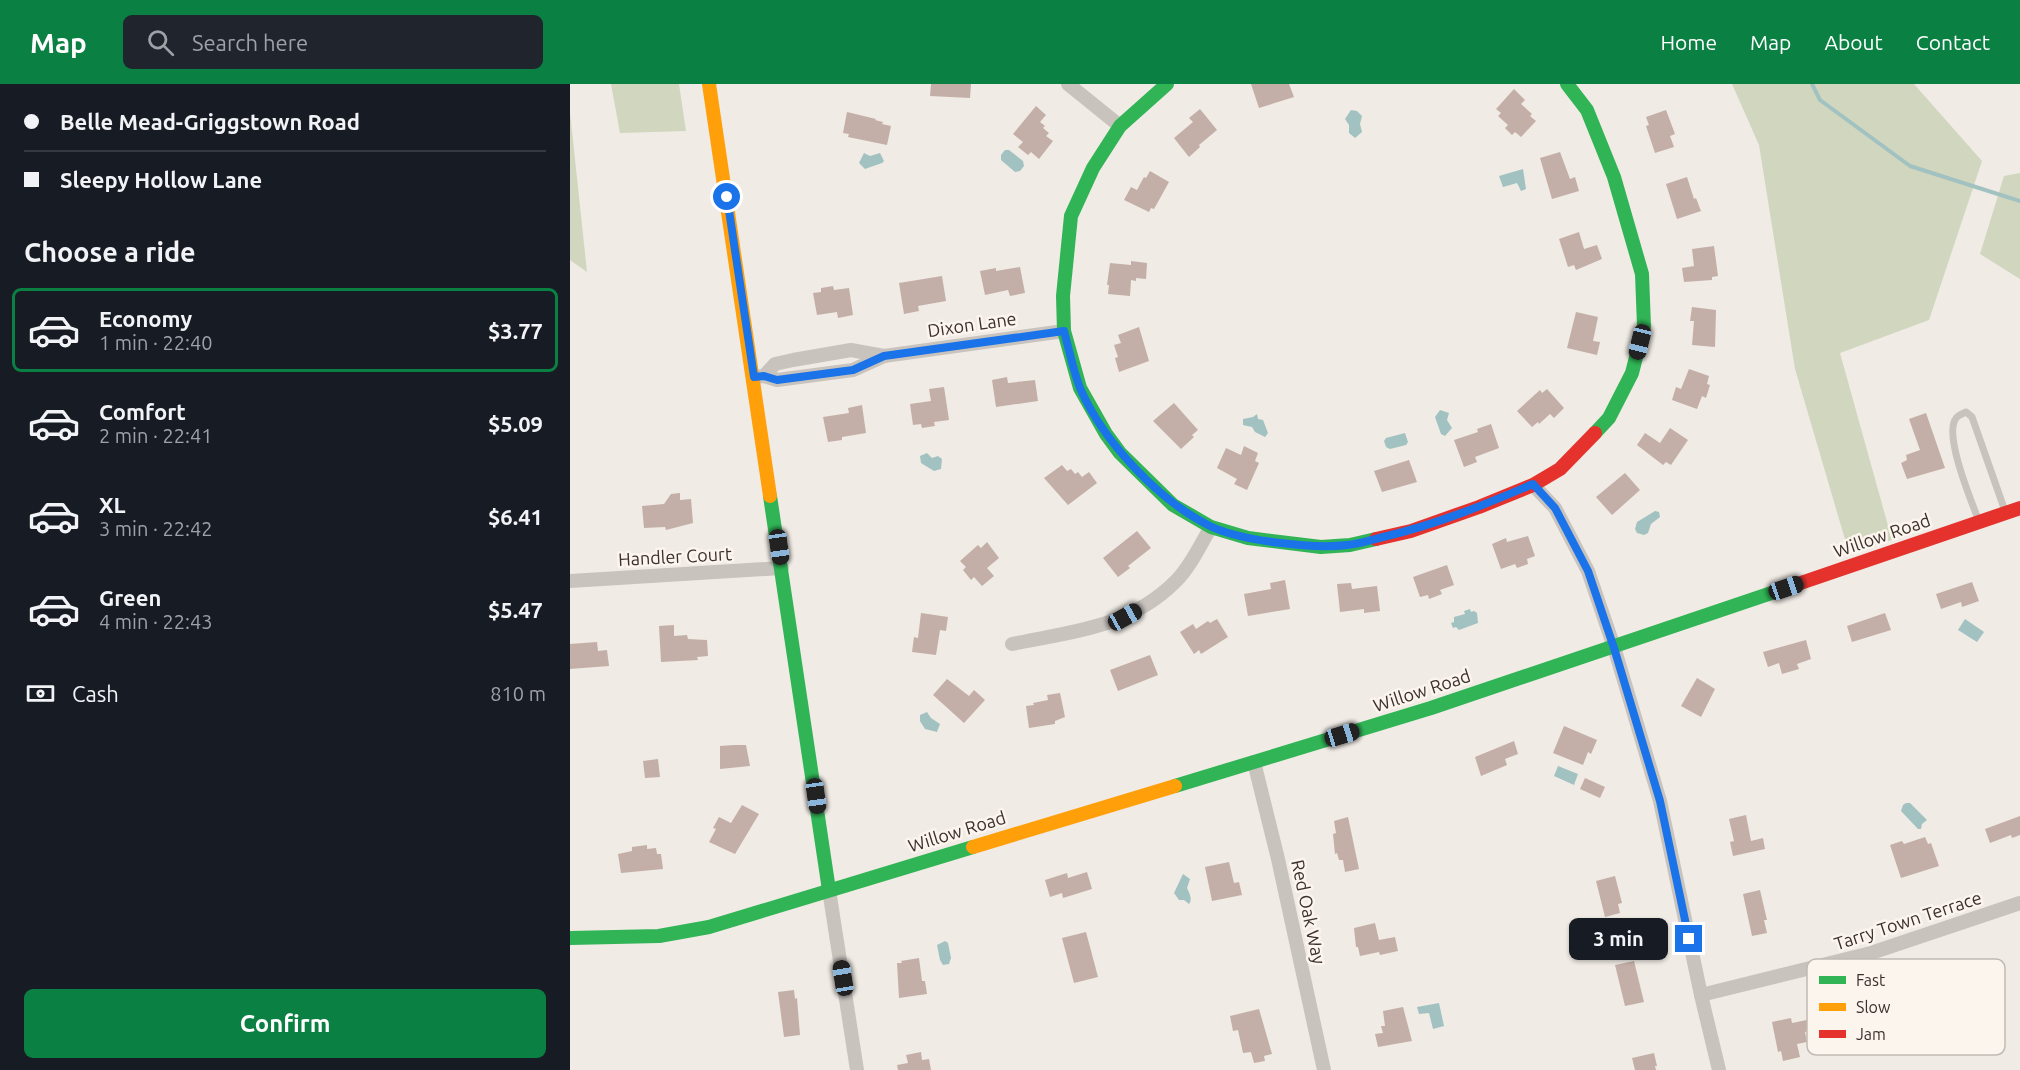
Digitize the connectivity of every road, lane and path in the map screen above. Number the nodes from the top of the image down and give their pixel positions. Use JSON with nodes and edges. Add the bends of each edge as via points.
{"nodes":[{"id":1,"x":709,"y":84,"type":"edge"},
{"id":2,"x":1068,"y":84,"type":"edge"},
{"id":3,"x":1167,"y":84,"type":"edge"},
{"id":4,"x":1567,"y":84,"type":"edge"},
{"id":5,"x":1120,"y":126,"type":"junction"},
{"id":6,"x":1064,"y":331,"type":"junction"},
{"id":7,"x":884,"y":356,"type":"junction"},
{"id":8,"x":759,"y":376,"type":"junction"},
{"id":9,"x":1533,"y":484,"type":"junction"},
{"id":10,"x":2020,"y":508,"type":"edge"},
{"id":11,"x":2005,"y":513,"type":"junction"},
{"id":12,"x":1979,"y":522,"type":"junction"},
{"id":13,"x":1210,"y":527,"type":"junction"},
{"id":14,"x":782,"y":568,"type":"junction"},
{"id":15,"x":570,"y":581,"type":"edge"},
{"id":16,"x":1012,"y":644,"type":"dead end"},
{"id":17,"x":1614,"y":648,"type":"junction"},
{"id":18,"x":1254,"y":762,"type":"junction"},
{"id":19,"x":829,"y":890,"type":"junction"},
{"id":20,"x":2020,"y":903,"type":"edge"},
{"id":21,"x":570,"y":938,"type":"edge"},
{"id":22,"x":1847,"y":959,"type":"edge"},
{"id":23,"x":1807,"y":969,"type":"edge"},
{"id":24,"x":1701,"y":995,"type":"junction"},
{"id":25,"x":857,"y":1070,"type":"edge"},
{"id":26,"x":1324,"y":1070,"type":"edge"},
{"id":27,"x":1719,"y":1070,"type":"edge"}],
"edges":[{"from":1,"to":8,"type":"street"},
{"from":2,"to":5,"type":"street"},
{"from":3,"to":5,"type":"street"},
{"from":4,"to":9,"type":"street","via":[[1587,110],[1614,177],[1642,274],[1644,326],[1632,373],[1609,418],[1560,469]]},
{"from":5,"to":6,"type":"street","via":[[1093,168],[1071,216],[1063,296]]},
{"from":6,"to":7,"type":"street","name":"Dixon Lane"},
{"from":6,"to":13,"type":"street","via":[[1080,388],[1120,453],[1173,505]]},
{"from":7,"to":8,"type":"street","name":"Dixon Lane","via":[[853,370],[777,380]]},
{"from":7,"to":8,"type":"street","name":"Dixon Lane","via":[[851,350],[775,364]]},
{"from":8,"to":14,"type":"street"},
{"from":9,"to":13,"type":"street","via":[[1411,531],[1350,545],[1321,548],[1248,538]]},
{"from":9,"to":17,"type":"street","via":[[1555,508],[1588,571]]},
{"from":10,"to":11,"type":"street","name":"Willow Road"},
{"from":11,"to":12,"type":"street","name":"Willow Road"},
{"from":11,"to":12,"type":"lane","via":[[1972,417],[1966,412],[1955,420],[1953,427],[1958,465]]},
{"from":12,"to":17,"type":"street","name":"Willow Road"},
{"from":13,"to":16,"type":"street","via":[[1176,581],[1142,608],[1107,625]]},
{"from":14,"to":15,"type":"street","name":"Handler Court"},
{"from":14,"to":19,"type":"street"},
{"from":17,"to":18,"type":"street","name":"Willow Road"},
{"from":17,"to":24,"type":"street","via":[[1660,801]]},
{"from":18,"to":19,"type":"street","name":"Willow Road"},
{"from":18,"to":26,"type":"street","name":"Red Oak Way"},
{"from":19,"to":21,"type":"street","name":"Willow Road","via":[[709,927],[659,936]]},
{"from":19,"to":25,"type":"street"},
{"from":20,"to":22,"type":"street","name":"Tarry Town Terrace"},
{"from":23,"to":24,"type":"street","name":"Tarry Town Terrace"},
{"from":24,"to":27,"type":"street"}]}
